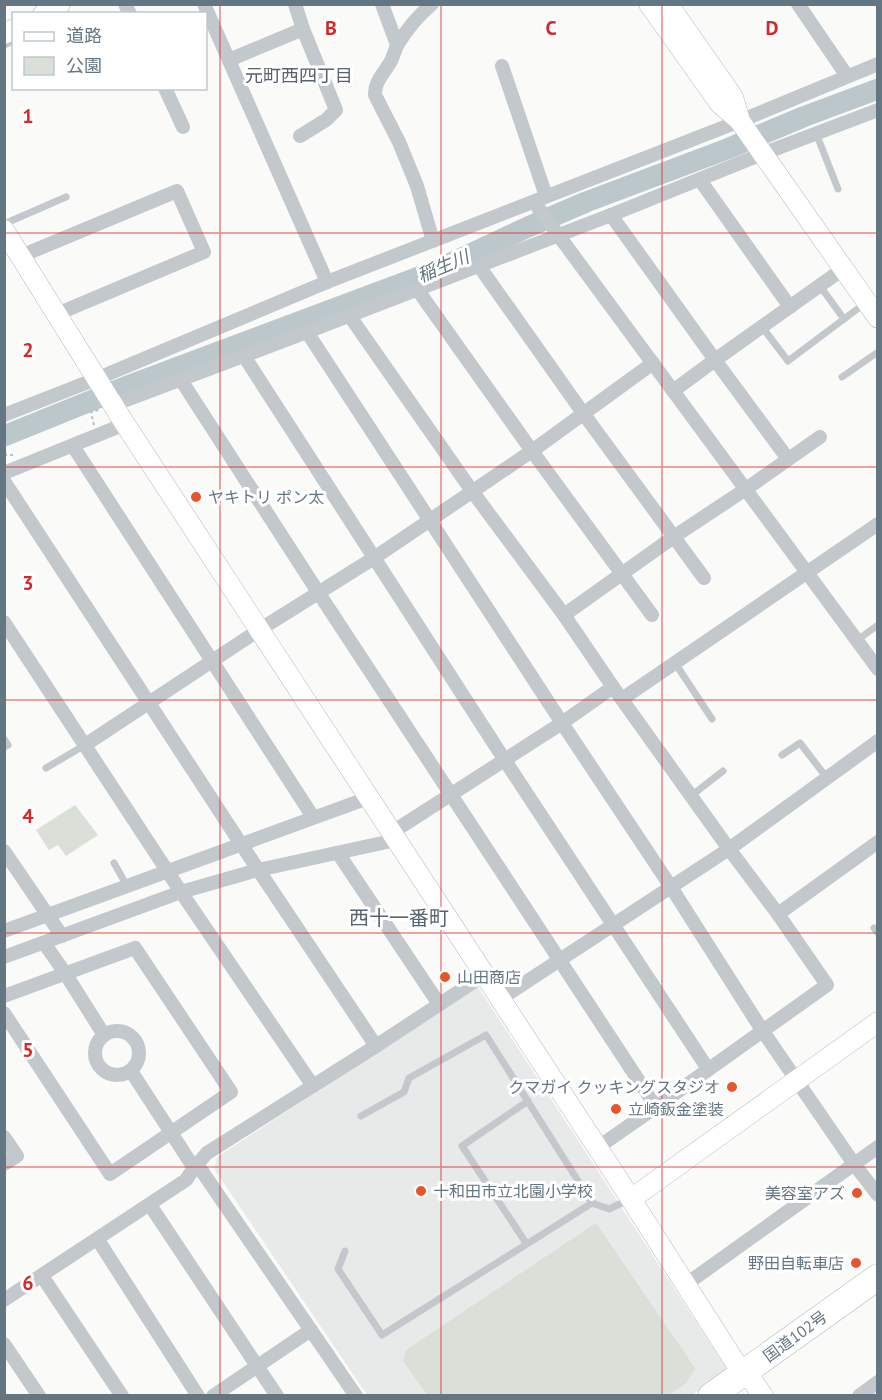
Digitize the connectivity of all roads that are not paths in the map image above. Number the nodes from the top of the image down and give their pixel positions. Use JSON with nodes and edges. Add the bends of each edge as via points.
{"nodes":[{"id":1,"x":60,"y":4,"type":"edge"},
{"id":2,"x":204,"y":4,"type":"edge"},
{"id":3,"x":295,"y":4,"type":"edge"},
{"id":4,"x":382,"y":4,"type":"edge"},
{"id":5,"x":432,"y":4,"type":"edge"},
{"id":6,"x":649,"y":4,"type":"edge"},
{"id":7,"x":668,"y":4,"type":"edge"},
{"id":8,"x":798,"y":4,"type":"edge"},
{"id":9,"x":46,"y":12,"type":"edge"},
{"id":10,"x":303,"y":29,"type":"junction"},
{"id":11,"x":397,"y":45,"type":"junction"},
{"id":12,"x":229,"y":60,"type":"junction"},
{"id":13,"x":878,"y":64,"type":"edge"},
{"id":14,"x":502,"y":66,"type":"dead end"},
{"id":15,"x":847,"y":76,"type":"junction"},
{"id":16,"x":166,"y":90,"type":"edge"},
{"id":17,"x":878,"y":110,"type":"edge"},
{"id":18,"x":742,"y":124,"type":"junction"},
{"id":19,"x":183,"y":127,"type":"dead end"},
{"id":20,"x":816,"y":134,"type":"junction"},
{"id":21,"x":300,"y":136,"type":"dead end"},
{"id":22,"x":760,"y":151,"type":"junction"},
{"id":23,"x":700,"y":180,"type":"junction"},
{"id":24,"x":838,"y":189,"type":"dead end"},
{"id":25,"x":66,"y":197,"type":"dead end"},
{"id":26,"x":540,"y":202,"type":"junction"},
{"id":27,"x":611,"y":215,"type":"junction"},
{"id":28,"x":4,"y":224,"type":"edge"},
{"id":29,"x":4,"y":230,"type":"edge"},
{"id":30,"x":557,"y":231,"type":"junction"},
{"id":31,"x":433,"y":241,"type":"junction"},
{"id":32,"x":21,"y":256,"type":"junction"},
{"id":33,"x":479,"y":266,"type":"junction"},
{"id":34,"x":843,"y":269,"type":"junction"},
{"id":35,"x":327,"y":282,"type":"junction"},
{"id":36,"x":820,"y":286,"type":"junction"},
{"id":37,"x":417,"y":290,"type":"junction"},
{"id":38,"x":790,"y":307,"type":"junction"},
{"id":39,"x":872,"y":310,"type":"edge"},
{"id":40,"x":57,"y":315,"type":"junction"},
{"id":41,"x":349,"y":315,"type":"junction"},
{"id":42,"x":844,"y":319,"type":"junction"},
{"id":43,"x":762,"y":327,"type":"junction"},
{"id":44,"x":308,"y":332,"type":"junction"},
{"id":45,"x":878,"y":352,"type":"edge"},
{"id":46,"x":244,"y":356,"type":"junction"},
{"id":47,"x":714,"y":360,"type":"junction"},
{"id":48,"x":653,"y":363,"type":"junction"},
{"id":49,"x":842,"y":377,"type":"dead end"},
{"id":50,"x":181,"y":380,"type":"junction"},
{"id":51,"x":98,"y":382,"type":"junction"},
{"id":52,"x":673,"y":391,"type":"junction"},
{"id":53,"x":112,"y":404,"type":"junction"},
{"id":54,"x":583,"y":412,"type":"junction"},
{"id":55,"x":4,"y":415,"type":"edge"},
{"id":56,"x":125,"y":424,"type":"junction"},
{"id":57,"x":820,"y":437,"type":"dead end"},
{"id":58,"x":73,"y":446,"type":"junction"},
{"id":59,"x":531,"y":450,"type":"junction"},
{"id":60,"x":788,"y":459,"type":"junction"},
{"id":61,"x":4,"y":473,"type":"edge"},
{"id":62,"x":4,"y":481,"type":"edge"},
{"id":63,"x":746,"y":489,"type":"junction"},
{"id":64,"x":472,"y":491,"type":"junction"},
{"id":65,"x":430,"y":519,"type":"junction"},
{"id":66,"x":878,"y":524,"type":"edge"},
{"id":67,"x":675,"y":536,"type":"junction"},
{"id":68,"x":374,"y":558,"type":"junction"},
{"id":69,"x":807,"y":573,"type":"junction"},
{"id":70,"x":621,"y":574,"type":"junction"},
{"id":71,"x":704,"y":578,"type":"dead end"},
{"id":72,"x":318,"y":592,"type":"junction"},
{"id":73,"x":564,"y":615,"type":"junction"},
{"id":74,"x":652,"y":615,"type":"dead end"},
{"id":75,"x":4,"y":622,"type":"edge"},
{"id":76,"x":878,"y":625,"type":"edge"},
{"id":77,"x":259,"y":630,"type":"junction"},
{"id":78,"x":856,"y":640,"type":"junction"},
{"id":79,"x":212,"y":662,"type":"junction"},
{"id":80,"x":675,"y":663,"type":"junction"},
{"id":81,"x":878,"y":669,"type":"edge"},
{"id":82,"x":613,"y":687,"type":"junction"},
{"id":83,"x":622,"y":699,"type":"junction"},
{"id":84,"x":149,"y":703,"type":"junction"},
{"id":85,"x":712,"y":719,"type":"dead end"},
{"id":86,"x":562,"y":723,"type":"junction"},
{"id":87,"x":4,"y":739,"type":"edge"},
{"id":88,"x":878,"y":741,"type":"edge"},
{"id":89,"x":85,"y":745,"type":"junction"},
{"id":90,"x":4,"y":747,"type":"edge"},
{"id":91,"x":782,"y":755,"type":"dead end"},
{"id":92,"x":504,"y":759,"type":"junction"},
{"id":93,"x":46,"y":768,"type":"dead end"},
{"id":94,"x":723,"y":771,"type":"dead end"},
{"id":95,"x":826,"y":778,"type":"junction"},
{"id":96,"x":452,"y":794,"type":"junction"},
{"id":97,"x":691,"y":796,"type":"junction"},
{"id":98,"x":368,"y":798,"type":"junction"},
{"id":99,"x":313,"y":817,"type":"junction"},
{"id":100,"x":393,"y":836,"type":"junction"},
{"id":101,"x":878,"y":842,"type":"edge"},
{"id":102,"x":241,"y":844,"type":"junction"},
{"id":103,"x":729,"y":849,"type":"junction"},
{"id":104,"x":4,"y":850,"type":"edge"},
{"id":105,"x":338,"y":853,"type":"junction"},
{"id":106,"x":114,"y":863,"type":"dead end"},
{"id":107,"x":168,"y":870,"type":"junction"},
{"id":108,"x":258,"y":870,"type":"junction"},
{"id":109,"x":127,"y":885,"type":"junction"},
{"id":110,"x":671,"y":887,"type":"junction"},
{"id":111,"x":181,"y":892,"type":"junction"},
{"id":112,"x":778,"y":914,"type":"junction"},
{"id":113,"x":48,"y":915,"type":"junction"},
{"id":114,"x":614,"y":926,"type":"junction"},
{"id":115,"x":4,"y":931,"type":"edge"},
{"id":116,"x":62,"y":936,"type":"junction"},
{"id":117,"x":44,"y":943,"type":"junction"},
{"id":118,"x":4,"y":957,"type":"edge"},
{"id":119,"x":560,"y":961,"type":"junction"},
{"id":120,"x":65,"y":973,"type":"junction"},
{"id":121,"x":484,"y":975,"type":"junction"},
{"id":122,"x":4,"y":996,"type":"edge"},
{"id":123,"x":500,"y":999,"type":"junction"},
{"id":124,"x":439,"y":1004,"type":"junction"},
{"id":125,"x":4,"y":1013,"type":"edge"},
{"id":126,"x":878,"y":1022,"type":"edge"},
{"id":127,"x":762,"y":1030,"type":"junction"},
{"id":128,"x":104,"y":1035,"type":"junction"},
{"id":129,"x":376,"y":1046,"type":"junction"},
{"id":130,"x":708,"y":1069,"type":"junction"},
{"id":131,"x":131,"y":1071,"type":"junction"},
{"id":132,"x":796,"y":1080,"type":"junction"},
{"id":133,"x":313,"y":1086,"type":"junction"},
{"id":134,"x":528,"y":1101,"type":"junction"},
{"id":135,"x":656,"y":1107,"type":"junction"},
{"id":136,"x":361,"y":1116,"type":"dead end"},
{"id":137,"x":171,"y":1133,"type":"junction"},
{"id":138,"x":4,"y":1137,"type":"edge"},
{"id":139,"x":878,"y":1147,"type":"edge"},
{"id":140,"x":597,"y":1148,"type":"junction"},
{"id":141,"x":4,"y":1164,"type":"edge"},
{"id":142,"x":854,"y":1164,"type":"junction"},
{"id":143,"x":195,"y":1166,"type":"junction"},
{"id":144,"x":878,"y":1195,"type":"edge"},
{"id":145,"x":631,"y":1199,"type":"junction"},
{"id":146,"x":592,"y":1203,"type":"junction"},
{"id":147,"x":150,"y":1205,"type":"junction"},
{"id":148,"x":98,"y":1240,"type":"junction"},
{"id":149,"x":526,"y":1243,"type":"junction"},
{"id":150,"x":345,"y":1251,"type":"dead end"},
{"id":151,"x":42,"y":1276,"type":"junction"},
{"id":152,"x":878,"y":1277,"type":"edge"},
{"id":153,"x":685,"y":1285,"type":"junction"},
{"id":154,"x":4,"y":1300,"type":"edge"},
{"id":155,"x":311,"y":1330,"type":"junction"},
{"id":156,"x":4,"y":1344,"type":"edge"},
{"id":157,"x":257,"y":1366,"type":"junction"},
{"id":158,"x":745,"y":1373,"type":"junction"},
{"id":159,"x":878,"y":1382,"type":"edge"},
{"id":160,"x":39,"y":1395,"type":"edge"},
{"id":161,"x":122,"y":1395,"type":"edge"},
{"id":162,"x":198,"y":1395,"type":"edge"},
{"id":163,"x":213,"y":1395,"type":"edge"},
{"id":164,"x":277,"y":1395,"type":"edge"},
{"id":165,"x":356,"y":1395,"type":"edge"},
{"id":166,"x":711,"y":1395,"type":"edge"},
{"id":167,"x":763,"y":1395,"type":"edge"},
{"id":168,"x":859,"y":1395,"type":"edge"}],
"edges":[{"from":1,"to":9,"type":"street"},
{"from":2,"to":12,"type":"street"},
{"from":3,"to":10,"type":"street"},
{"from":4,"to":11,"type":"street"},
{"from":5,"to":11,"type":"street"},
{"from":6,"to":18,"type":"street","via":[[720,104]]},
{"from":7,"to":18,"type":"street","via":[[733,97]]},
{"from":8,"to":15,"type":"street"},
{"from":10,"to":12,"type":"street"},
{"from":10,"to":21,"type":"street","via":[[336,110]]},
{"from":11,"to":31,"type":"street","via":[[375,95],[417,186]]},
{"from":12,"to":35,"type":"street"},
{"from":13,"to":15,"type":"street"},
{"from":14,"to":26,"type":"street"},
{"from":15,"to":18,"type":"street"},
{"from":16,"to":19,"type":"street"},
{"from":17,"to":20,"type":"street"},
{"from":18,"to":22,"type":"street"},
{"from":18,"to":26,"type":"street"},
{"from":20,"to":22,"type":"street"},
{"from":20,"to":24,"type":"lane"},
{"from":22,"to":23,"type":"street"},
{"from":22,"to":34,"type":"street"},
{"from":23,"to":27,"type":"street"},
{"from":23,"to":38,"type":"street"},
{"from":25,"to":28,"type":"lane"},
{"from":26,"to":30,"type":"street"},
{"from":26,"to":31,"type":"street"},
{"from":27,"to":30,"type":"street"},
{"from":27,"to":47,"type":"street"},
{"from":29,"to":32,"type":"street"},
{"from":30,"to":33,"type":"street"},
{"from":30,"to":48,"type":"street"},
{"from":31,"to":35,"type":"street"},
{"from":32,"to":40,"type":"street"},
{"from":32,"to":40,"type":"street","via":[[177,190],[204,252]]},
{"from":33,"to":37,"type":"street"},
{"from":33,"to":54,"type":"street"},
{"from":34,"to":36,"type":"street"},
{"from":34,"to":39,"type":"street"},
{"from":35,"to":51,"type":"street"},
{"from":36,"to":38,"type":"street"},
{"from":36,"to":42,"type":"lane"},
{"from":37,"to":41,"type":"street"},
{"from":37,"to":59,"type":"street"},
{"from":38,"to":43,"type":"street"},
{"from":39,"to":42,"type":"lane"},
{"from":40,"to":51,"type":"street"},
{"from":41,"to":44,"type":"street"},
{"from":41,"to":64,"type":"street"},
{"from":42,"to":43,"type":"lane","via":[[788,361]]},
{"from":43,"to":47,"type":"street"},
{"from":44,"to":46,"type":"street"},
{"from":44,"to":65,"type":"street"},
{"from":45,"to":49,"type":"lane"},
{"from":46,"to":50,"type":"street"},
{"from":46,"to":68,"type":"street"},
{"from":47,"to":52,"type":"street"},
{"from":47,"to":60,"type":"street"},
{"from":48,"to":52,"type":"street"},
{"from":48,"to":54,"type":"street"},
{"from":50,"to":53,"type":"street"},
{"from":50,"to":72,"type":"street"},
{"from":51,"to":53,"type":"street"},
{"from":51,"to":55,"type":"street"},
{"from":52,"to":63,"type":"street"},
{"from":53,"to":56,"type":"street"},
{"from":54,"to":59,"type":"street"},
{"from":54,"to":67,"type":"street"},
{"from":56,"to":58,"type":"street"},
{"from":56,"to":77,"type":"street"},
{"from":57,"to":60,"type":"street"},
{"from":58,"to":61,"type":"street"},
{"from":58,"to":79,"type":"street"},
{"from":59,"to":64,"type":"street"},
{"from":59,"to":70,"type":"street"},
{"from":60,"to":63,"type":"street"},
{"from":62,"to":84,"type":"street"},
{"from":63,"to":67,"type":"street"},
{"from":63,"to":69,"type":"street"},
{"from":64,"to":65,"type":"street"},
{"from":64,"to":73,"type":"street"},
{"from":65,"to":68,"type":"street"},
{"from":65,"to":86,"type":"street"},
{"from":66,"to":69,"type":"street"},
{"from":67,"to":70,"type":"street"},
{"from":67,"to":71,"type":"street"},
{"from":68,"to":72,"type":"street"},
{"from":68,"to":92,"type":"street"},
{"from":69,"to":78,"type":"street"},
{"from":69,"to":80,"type":"street"},
{"from":70,"to":73,"type":"street"},
{"from":70,"to":74,"type":"street"},
{"from":72,"to":77,"type":"street"},
{"from":72,"to":96,"type":"street"},
{"from":73,"to":82,"type":"street"},
{"from":75,"to":89,"type":"street"},
{"from":76,"to":78,"type":"lane"},
{"from":77,"to":79,"type":"street"},
{"from":77,"to":98,"type":"street"},
{"from":78,"to":81,"type":"street"},
{"from":79,"to":84,"type":"street"},
{"from":79,"to":99,"type":"street"},
{"from":80,"to":83,"type":"street"},
{"from":80,"to":85,"type":"lane"},
{"from":82,"to":83,"type":"street"},
{"from":82,"to":86,"type":"street"},
{"from":83,"to":97,"type":"street"},
{"from":84,"to":89,"type":"street"},
{"from":84,"to":102,"type":"street"},
{"from":86,"to":92,"type":"street"},
{"from":86,"to":110,"type":"street"},
{"from":87,"to":90,"type":"lane","via":[[8,745]]},
{"from":88,"to":95,"type":"street"},
{"from":89,"to":93,"type":"lane"},
{"from":89,"to":107,"type":"street"},
{"from":91,"to":95,"type":"lane","via":[[800,743]]},
{"from":92,"to":96,"type":"street"},
{"from":92,"to":114,"type":"street"},
{"from":94,"to":97,"type":"lane"},
{"from":95,"to":103,"type":"street"},
{"from":96,"to":100,"type":"street"},
{"from":96,"to":119,"type":"street"},
{"from":97,"to":103,"type":"street"},
{"from":98,"to":99,"type":"street"},
{"from":98,"to":100,"type":"street"},
{"from":99,"to":102,"type":"street"},
{"from":100,"to":105,"type":"street"},
{"from":100,"to":121,"type":"street"},
{"from":101,"to":112,"type":"street"},
{"from":102,"to":107,"type":"street"},
{"from":102,"to":108,"type":"street"},
{"from":103,"to":110,"type":"street"},
{"from":103,"to":112,"type":"street"},
{"from":104,"to":113,"type":"street"},
{"from":105,"to":108,"type":"street"},
{"from":105,"to":124,"type":"street"},
{"from":106,"to":109,"type":"lane"},
{"from":107,"to":109,"type":"street"},
{"from":107,"to":111,"type":"street"},
{"from":108,"to":111,"type":"street"},
{"from":108,"to":129,"type":"street"},
{"from":109,"to":113,"type":"street"},
{"from":110,"to":114,"type":"street"},
{"from":110,"to":127,"type":"street"},
{"from":111,"to":116,"type":"street"},
{"from":111,"to":133,"type":"street"},
{"from":112,"to":127,"type":"street","via":[[827,985]]},
{"from":113,"to":115,"type":"street"},
{"from":113,"to":116,"type":"street"},
{"from":114,"to":119,"type":"street"},
{"from":114,"to":130,"type":"street"},
{"from":116,"to":117,"type":"street"},
{"from":117,"to":118,"type":"street"},
{"from":117,"to":120,"type":"street"},
{"from":119,"to":123,"type":"street"},
{"from":119,"to":135,"type":"street"},
{"from":120,"to":122,"type":"street"},
{"from":120,"to":128,"type":"street"},
{"from":120,"to":137,"type":"street","via":[[135,948],[231,1092]]},
{"from":121,"to":123,"type":"street"},
{"from":121,"to":124,"type":"street"},
{"from":123,"to":140,"type":"street"},
{"from":124,"to":129,"type":"street"},
{"from":125,"to":137,"type":"street","via":[[110,1174]]},
{"from":126,"to":132,"type":"street"},
{"from":127,"to":130,"type":"street"},
{"from":127,"to":132,"type":"street"},
{"from":128,"to":131,"type":"street","via":[[118,1031],[133,1037],[139,1058]]},
{"from":128,"to":131,"type":"street","via":[[95,1053],[99,1066],[118,1075]]},
{"from":129,"to":133,"type":"street"},
{"from":130,"to":135,"type":"street"},
{"from":131,"to":137,"type":"street"},
{"from":132,"to":142,"type":"street"},
{"from":132,"to":145,"type":"street"},
{"from":133,"to":143,"type":"street","via":[[207,1153]]},
{"from":134,"to":136,"type":"lane","via":[[486,1035],[409,1078],[404,1092]]},
{"from":134,"to":146,"type":"lane"},
{"from":134,"to":149,"type":"lane","via":[[462,1146]]},
{"from":135,"to":140,"type":"street"},
{"from":137,"to":143,"type":"street"},
{"from":138,"to":141,"type":"street","via":[[17,1156]]},
{"from":139,"to":142,"type":"street"},
{"from":140,"to":145,"type":"street"},
{"from":142,"to":144,"type":"street"},
{"from":142,"to":153,"type":"street"},
{"from":143,"to":147,"type":"street","via":[[186,1180]]},
{"from":143,"to":155,"type":"street"},
{"from":145,"to":146,"type":"lane","via":[[609,1209]]},
{"from":145,"to":153,"type":"street"},
{"from":146,"to":149,"type":"lane"},
{"from":147,"to":148,"type":"street"},
{"from":147,"to":157,"type":"street"},
{"from":148,"to":151,"type":"street"},
{"from":148,"to":162,"type":"street"},
{"from":149,"to":150,"type":"lane","via":[[382,1335],[338,1269]]},
{"from":151,"to":154,"type":"street"},
{"from":151,"to":161,"type":"street"},
{"from":152,"to":158,"type":"highway","name":"国道102号"},
{"from":153,"to":158,"type":"street"},
{"from":155,"to":157,"type":"street"},
{"from":155,"to":165,"type":"street"},
{"from":156,"to":160,"type":"street"},
{"from":157,"to":163,"type":"street"},
{"from":157,"to":164,"type":"street"},
{"from":158,"to":166,"type":"highway","name":"国道102号"},
{"from":158,"to":167,"type":"street"},
{"from":159,"to":168,"type":"street"}]}
